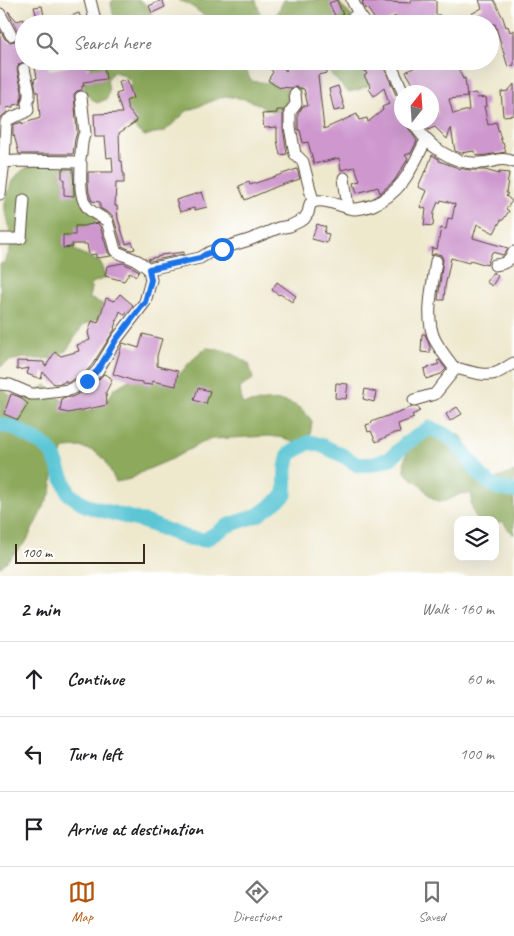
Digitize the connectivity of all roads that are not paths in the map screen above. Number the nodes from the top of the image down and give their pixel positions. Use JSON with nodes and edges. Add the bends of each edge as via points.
{"nodes":[{"id":1,"x":90,"y":0,"type":"edge"},
{"id":2,"x":352,"y":0,"type":"edge"},
{"id":3,"x":0,"y":14,"type":"edge"},
{"id":4,"x":94,"y":15,"type":"edge"},
{"id":5,"x":360,"y":15,"type":"edge"},
{"id":6,"x":12,"y":35,"type":"dead end"},
{"id":7,"x":24,"y":70,"type":"dead end"},
{"id":8,"x":394,"y":70,"type":"edge"},
{"id":9,"x":401,"y":85,"type":"edge"},
{"id":10,"x":295,"y":94,"type":"dead end"},
{"id":11,"x":82,"y":98,"type":"dead end"},
{"id":12,"x":418,"y":130,"type":"edge"},
{"id":13,"x":426,"y":140,"type":"junction"},
{"id":14,"x":2,"y":161,"type":"edge"},
{"id":15,"x":79,"y":162,"type":"junction"},
{"id":16,"x":514,"y":162,"type":"edge"},
{"id":17,"x":344,"y":178,"type":"dead end"},
{"id":18,"x":0,"y":194,"type":"edge"},
{"id":19,"x":24,"y":200,"type":"dead end"},
{"id":20,"x":313,"y":201,"type":"junction"},
{"id":21,"x":348,"y":208,"type":"junction"},
{"id":22,"x":0,"y":239,"type":"edge"},
{"id":23,"x":514,"y":252,"type":"edge"},
{"id":24,"x":436,"y":261,"type":"dead end"},
{"id":25,"x":495,"y":265,"type":"dead end"},
{"id":26,"x":149,"y":269,"type":"junction"},
{"id":27,"x":514,"y":363,"type":"edge"},
{"id":28,"x":454,"y":370,"type":"junction"},
{"id":29,"x":0,"y":384,"type":"edge"},
{"id":30,"x":414,"y":400,"type":"dead end"}],
"edges":[{"from":1,"to":4,"type":"street"},
{"from":2,"to":5,"type":"street"},
{"from":3,"to":6,"type":"street"},
{"from":7,"to":14,"type":"street","via":[[29,90],[28,110],[7,120]]},
{"from":8,"to":9,"type":"street"},
{"from":10,"to":20,"type":"street","via":[[296,104],[290,112],[290,126],[295,154],[303,162]]},
{"from":11,"to":15,"type":"street","via":[[85,133]]},
{"from":12,"to":13,"type":"street"},
{"from":13,"to":16,"type":"street","via":[[448,155],[470,163],[503,159]]},
{"from":13,"to":21,"type":"street","via":[[407,177],[391,195],[365,208]]},
{"from":14,"to":15,"type":"street"},
{"from":14,"to":18,"type":"street"},
{"from":15,"to":26,"type":"street","via":[[86,206],[107,221],[115,250]]},
{"from":17,"to":21,"type":"street"},
{"from":19,"to":22,"type":"street","via":[[21,238]]},
{"from":20,"to":21,"type":"street","via":[[321,200]]},
{"from":20,"to":26,"type":"street","via":[[304,219],[290,226],[200,258]]},
{"from":23,"to":25,"type":"street","via":[[504,264]]},
{"from":24,"to":28,"type":"street","via":[[429,317],[435,340]]},
{"from":26,"to":29,"type":"street","via":[[151,280],[145,302],[87,381],[69,390],[36,394]]},
{"from":27,"to":28,"type":"street","via":[[493,374]]},
{"from":28,"to":30,"type":"street","via":[[435,394]]}]}
